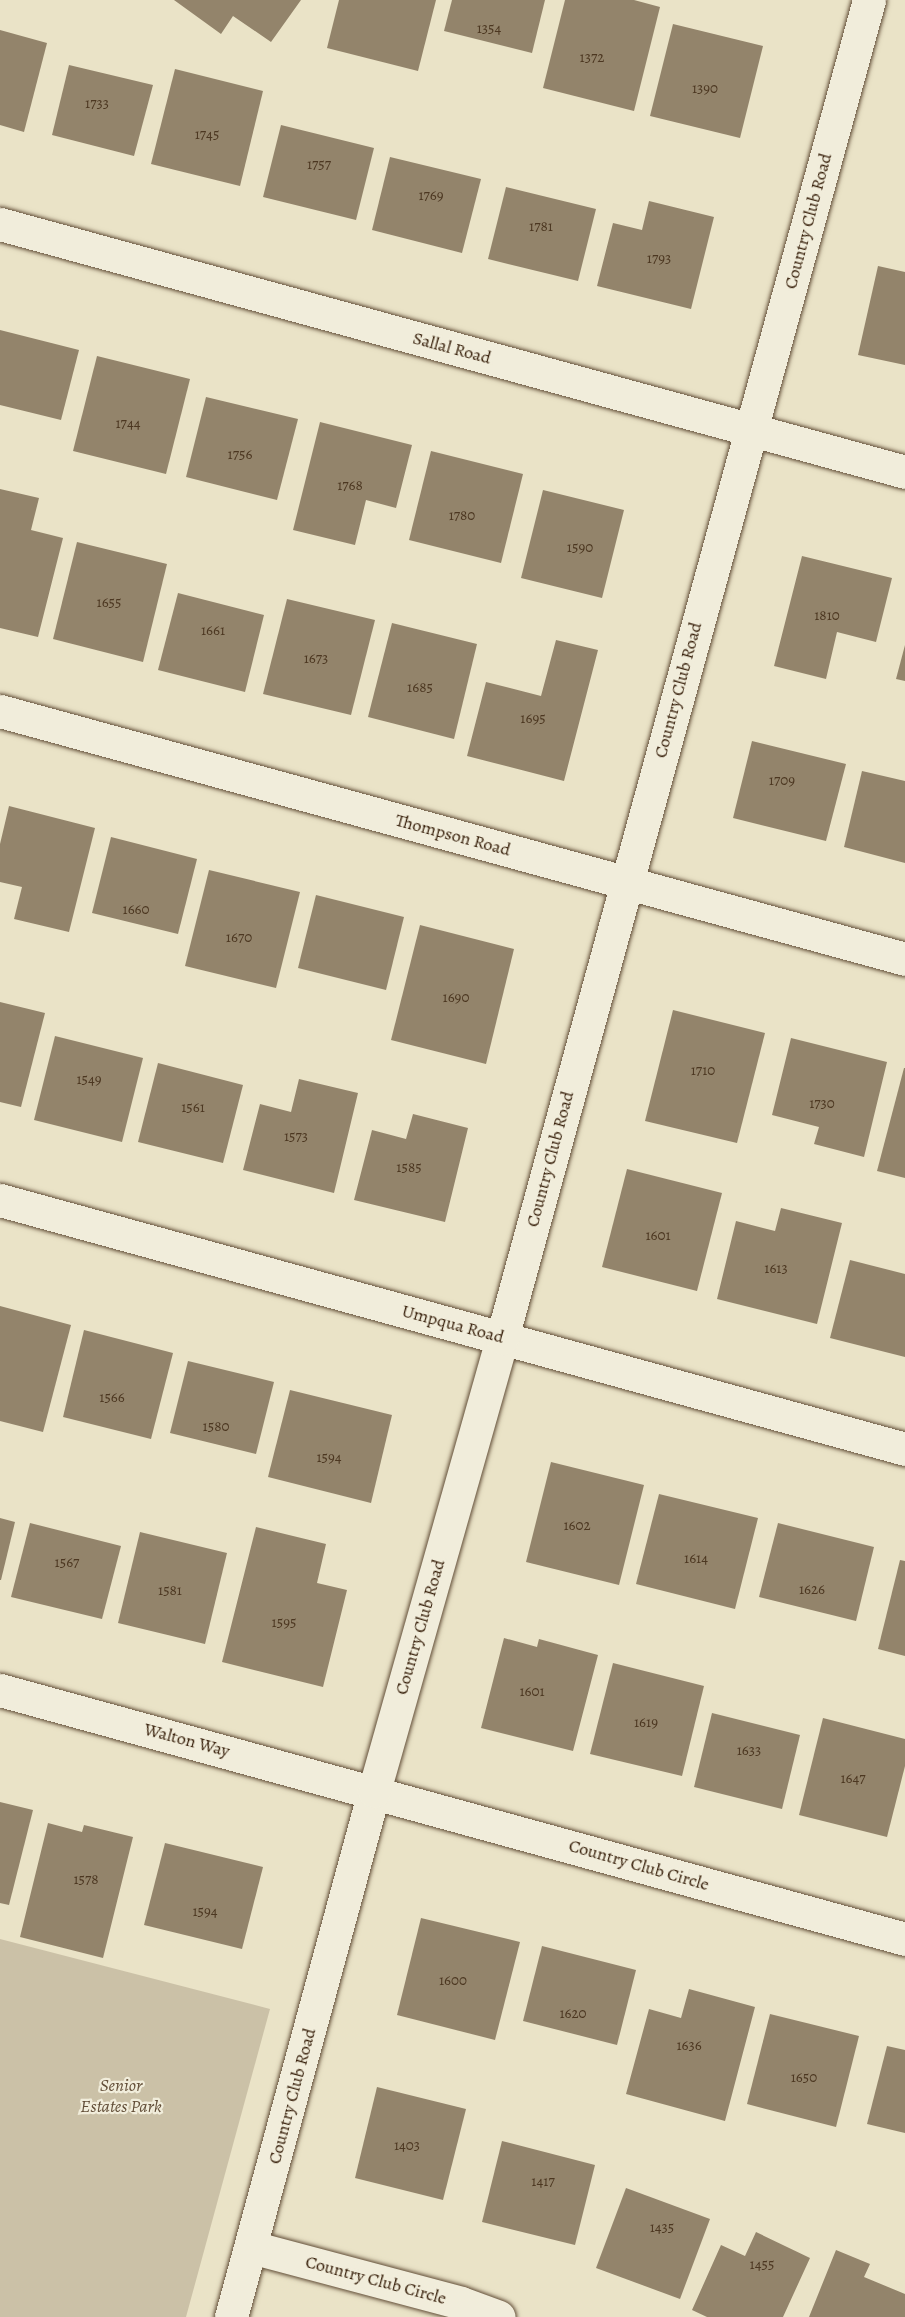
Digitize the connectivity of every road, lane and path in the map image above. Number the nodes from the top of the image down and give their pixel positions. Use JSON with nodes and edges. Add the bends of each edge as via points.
{"nodes":[{"id":1,"x":868,"y":0,"type":"edge"},
{"id":2,"x":0,"y":224,"type":"edge"},
{"id":3,"x":750,"y":430,"type":"junction"},
{"id":4,"x":905,"y":472,"type":"edge"},
{"id":5,"x":0,"y":711,"type":"edge"},
{"id":6,"x":625,"y":882,"type":"junction"},
{"id":7,"x":905,"y":959,"type":"edge"},
{"id":8,"x":0,"y":1200,"type":"edge"},
{"id":9,"x":502,"y":1338,"type":"junction"},
{"id":10,"x":905,"y":1449,"type":"edge"},
{"id":11,"x":0,"y":1690,"type":"edge"},
{"id":12,"x":374,"y":1791,"type":"junction"},
{"id":13,"x":905,"y":1939,"type":"edge"},
{"id":14,"x":251,"y":2247,"type":"junction"},
{"id":15,"x":231,"y":2317,"type":"edge"},
{"id":16,"x":500,"y":2317,"type":"edge"}],
"edges":[{"from":1,"to":3,"type":"street","name":"Country Club Road"},
{"from":2,"to":3,"type":"street","name":"Sallal Road"},
{"from":3,"to":4,"type":"street","name":"Sallal Road"},
{"from":3,"to":6,"type":"street","name":"Country Club Road"},
{"from":5,"to":6,"type":"street","name":"Thompson Road"},
{"from":6,"to":7,"type":"street","name":"Thompson Road"},
{"from":6,"to":9,"type":"street","name":"Country Club Road"},
{"from":8,"to":9,"type":"street","name":"Umpqua Road"},
{"from":9,"to":10,"type":"street","name":"Umpqua Road"},
{"from":9,"to":12,"type":"street","name":"Country Club Road"},
{"from":11,"to":12,"type":"street","name":"Walton Way"},
{"from":12,"to":13,"type":"street","name":"Country Club Circle"},
{"from":12,"to":14,"type":"street","name":"Country Club Road"},
{"from":14,"to":15,"type":"street","name":"Country Club Road"},
{"from":14,"to":16,"type":"street","name":"Country Club Circle"}]}
